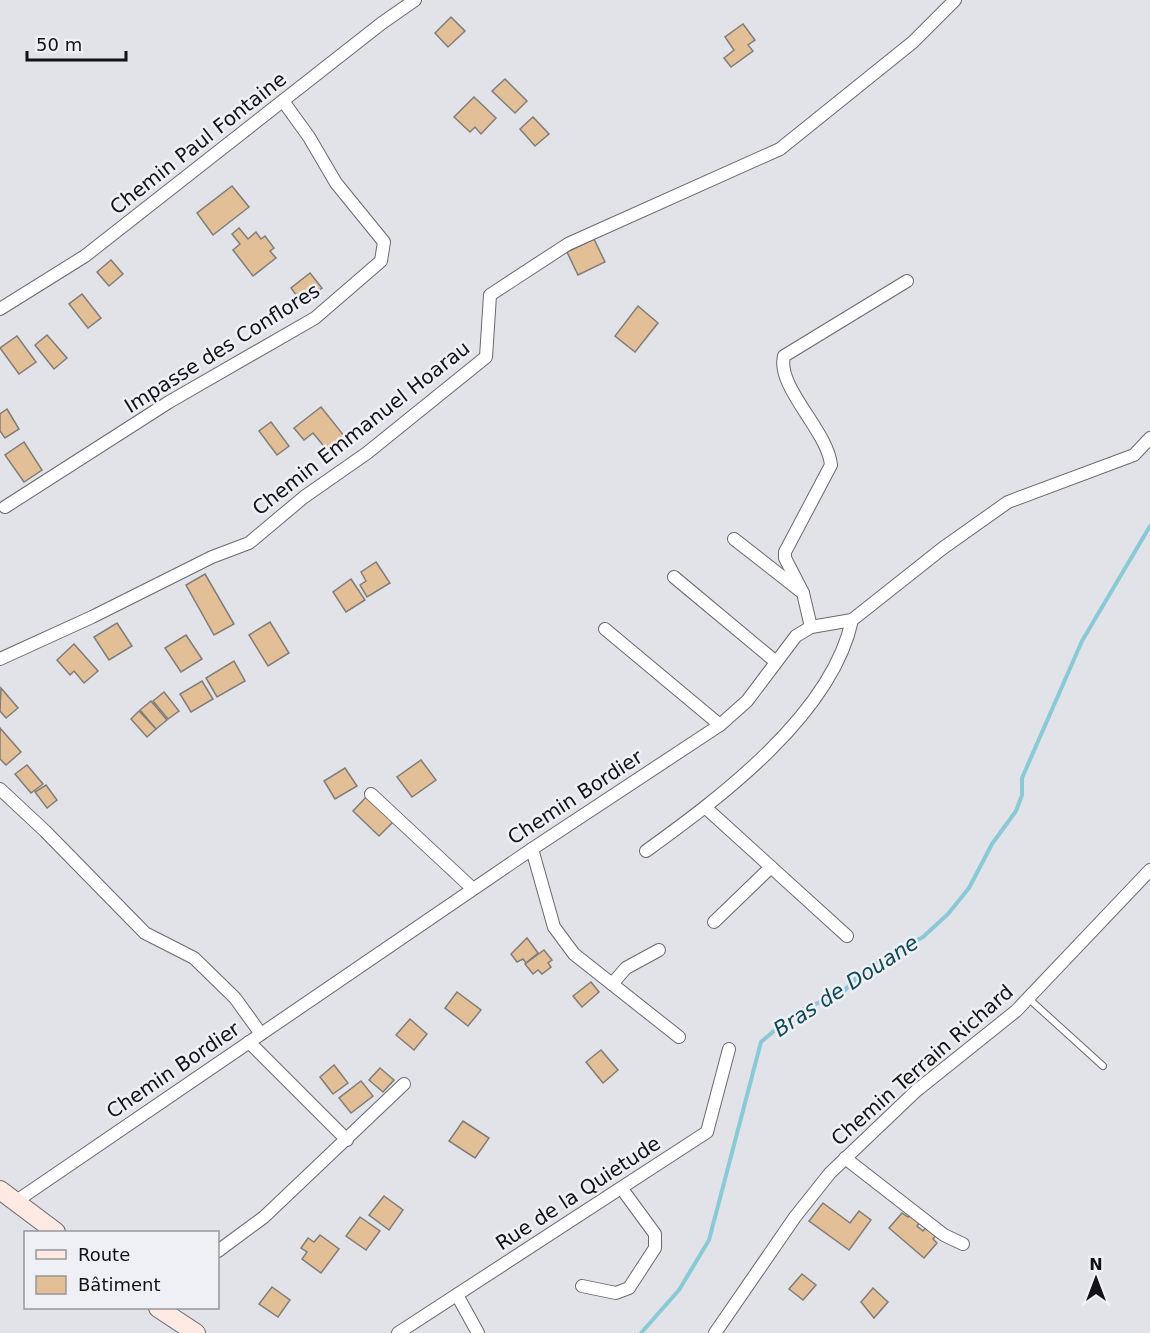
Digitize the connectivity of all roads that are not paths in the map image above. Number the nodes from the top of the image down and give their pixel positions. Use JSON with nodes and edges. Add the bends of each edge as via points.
{"nodes":[{"id":1,"x":415,"y":0,"type":"edge"},
{"id":2,"x":955,"y":0,"type":"edge"},
{"id":3,"x":283,"y":101,"type":"junction"},
{"id":4,"x":907,"y":281,"type":"dead end"},
{"id":5,"x":0,"y":309,"type":"edge"},
{"id":6,"x":1150,"y":438,"type":"edge"},
{"id":7,"x":5,"y":507,"type":"dead end"},
{"id":8,"x":734,"y":539,"type":"dead end"},
{"id":9,"x":674,"y":577,"type":"dead end"},
{"id":10,"x":803,"y":593,"type":"junction"},
{"id":11,"x":852,"y":620,"type":"junction"},
{"id":12,"x":812,"y":627,"type":"junction"},
{"id":13,"x":605,"y":629,"type":"dead end"},
{"id":14,"x":0,"y":659,"type":"edge"},
{"id":15,"x":776,"y":662,"type":"junction"},
{"id":16,"x":720,"y":724,"type":"junction"},
{"id":17,"x":0,"y":789,"type":"edge"},
{"id":18,"x":371,"y":794,"type":"dead end"},
{"id":19,"x":706,"y":808,"type":"junction"},
{"id":20,"x":532,"y":849,"type":"junction"},
{"id":21,"x":646,"y":851,"type":"dead end"},
{"id":22,"x":771,"y":867,"type":"junction"},
{"id":23,"x":1150,"y":870,"type":"edge"},
{"id":24,"x":473,"y":889,"type":"junction"},
{"id":25,"x":714,"y":922,"type":"dead end"},
{"id":26,"x":847,"y":936,"type":"dead end"},
{"id":27,"x":659,"y":950,"type":"dead end"},
{"id":28,"x":612,"y":984,"type":"junction"},
{"id":29,"x":1028,"y":998,"type":"junction"},
{"id":30,"x":261,"y":1034,"type":"junction"},
{"id":31,"x":679,"y":1037,"type":"dead end"},
{"id":32,"x":249,"y":1042,"type":"junction"},
{"id":33,"x":729,"y":1049,"type":"dead end"},
{"id":34,"x":1103,"y":1066,"type":"dead end"},
{"id":35,"x":404,"y":1084,"type":"dead end"},
{"id":36,"x":347,"y":1140,"type":"junction"},
{"id":37,"x":845,"y":1158,"type":"junction"},
{"id":38,"x":622,"y":1189,"type":"junction"},
{"id":39,"x":0,"y":1190,"type":"edge"},
{"id":40,"x":15,"y":1202,"type":"junction"},
{"id":41,"x":53,"y":1231,"type":"edge"},
{"id":42,"x":963,"y":1244,"type":"dead end"},
{"id":43,"x":219,"y":1250,"type":"edge"},
{"id":44,"x":582,"y":1286,"type":"dead end"},
{"id":45,"x":457,"y":1295,"type":"junction"},
{"id":46,"x":160,"y":1309,"type":"edge"},
{"id":47,"x":196,"y":1333,"type":"edge"},
{"id":48,"x":398,"y":1333,"type":"edge"},
{"id":49,"x":478,"y":1333,"type":"edge"},
{"id":50,"x":715,"y":1333,"type":"edge"}],
"edges":[{"from":1,"to":3,"type":"street","name":"Chemin Paul Fontaine"},
{"from":2,"to":14,"type":"street","name":"Chemin Emmanuel Hoarau","via":[[913,42],[780,149],[568,244],[490,295],[486,357],[367,453],[304,496],[249,543]]},
{"from":3,"to":5,"type":"street","name":"Chemin Paul Fontaine","via":[[85,256]]},
{"from":3,"to":7,"type":"street","name":"Impasse des Conflores","via":[[336,183],[378,232],[384,242],[381,261],[315,318],[169,402]]},
{"from":4,"to":10,"type":"street","via":[[784,356],[782,365],[789,383],[826,445],[831,465],[784,552]]},
{"from":6,"to":11,"type":"street","name":"Chemin Bordier","via":[[1134,455],[1008,502]]},
{"from":8,"to":10,"type":"street"},
{"from":9,"to":15,"type":"street"},
{"from":10,"to":12,"type":"street"},
{"from":11,"to":12,"type":"street","name":"Chemin Bordier"},
{"from":11,"to":19,"type":"street","via":[[843,653],[790,731]]},
{"from":12,"to":15,"type":"street","name":"Chemin Bordier","via":[[796,636]]},
{"from":13,"to":16,"type":"street"},
{"from":15,"to":16,"type":"street","name":"Chemin Bordier","via":[[747,700]]},
{"from":16,"to":20,"type":"street","name":"Chemin Bordier"},
{"from":17,"to":30,"type":"street","via":[[145,933],[194,958],[236,998]]},
{"from":18,"to":24,"type":"street"},
{"from":19,"to":21,"type":"street"},
{"from":19,"to":22,"type":"street"},
{"from":20,"to":24,"type":"street","name":"Chemin Bordier"},
{"from":20,"to":28,"type":"street","via":[[557,932],[574,954]]},
{"from":22,"to":25,"type":"street"},
{"from":22,"to":26,"type":"street"},
{"from":23,"to":29,"type":"street","name":"Chemin Terrain Richard"},
{"from":24,"to":30,"type":"street","name":"Chemin Bordier"},
{"from":27,"to":28,"type":"street","via":[[626,968]]},
{"from":28,"to":31,"type":"street"},
{"from":29,"to":34,"type":"lane"},
{"from":29,"to":37,"type":"street","name":"Chemin Terrain Richard","via":[[916,1091]]},
{"from":30,"to":32,"type":"street","name":"Chemin Bordier"},
{"from":32,"to":36,"type":"street"},
{"from":32,"to":40,"type":"street","name":"Chemin Bordier"},
{"from":33,"to":38,"type":"street","name":"Rue de la Quietude","via":[[707,1132]]},
{"from":35,"to":36,"type":"street"},
{"from":36,"to":43,"type":"street","via":[[264,1217]]},
{"from":37,"to":42,"type":"street","via":[[944,1235]]},
{"from":37,"to":50,"type":"street","name":"Chemin Terrain Richard","via":[[795,1217]]},
{"from":38,"to":44,"type":"street","via":[[655,1234],[655,1248],[629,1288],[616,1293]]},
{"from":38,"to":45,"type":"street","name":"Rue de la Quietude"},
{"from":39,"to":40,"type":"main road"},
{"from":40,"to":41,"type":"main road"},
{"from":45,"to":48,"type":"street","name":"Rue de la Quietude"},
{"from":45,"to":49,"type":"street"},
{"from":46,"to":47,"type":"main road"}]}
